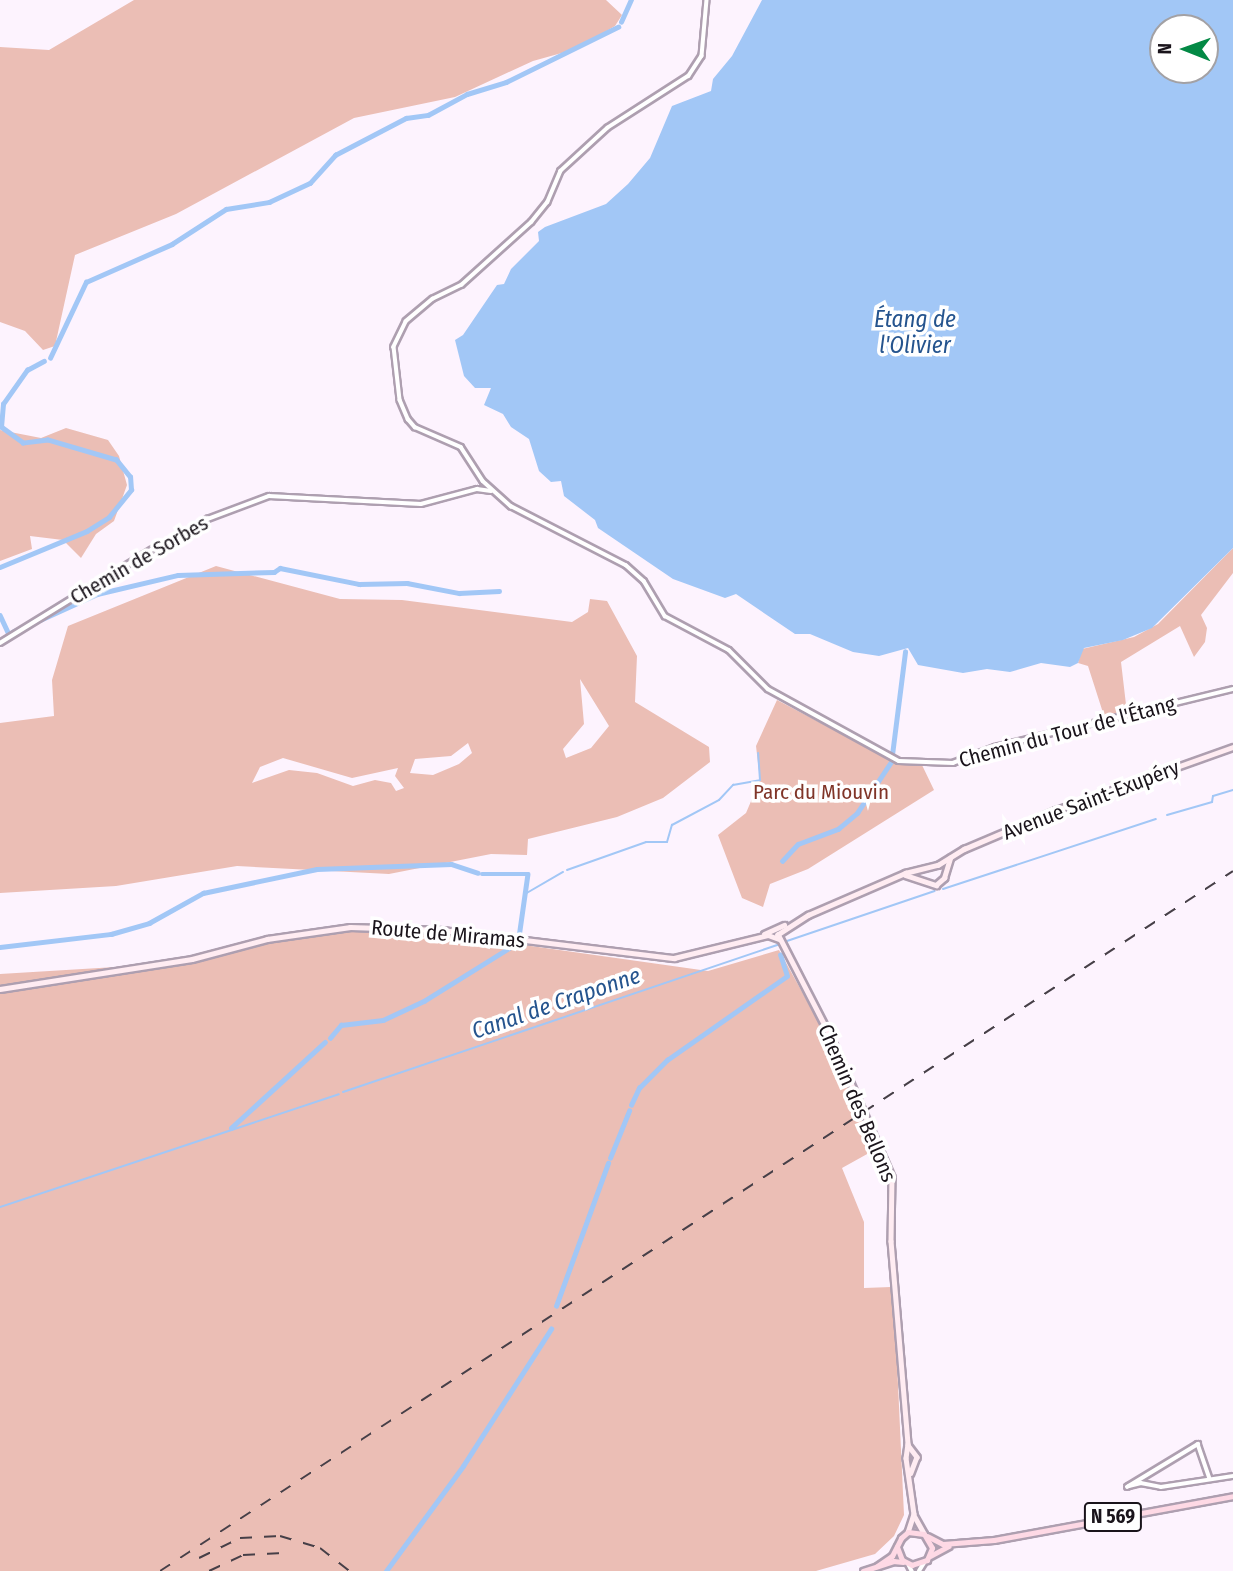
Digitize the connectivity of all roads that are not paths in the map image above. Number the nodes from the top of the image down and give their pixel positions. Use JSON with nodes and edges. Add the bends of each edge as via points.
{"nodes":[{"id":1,"x":707,"y":0,"type":"edge"},
{"id":2,"x":493,"y":492,"type":"junction"},
{"id":3,"x":0,"y":643,"type":"edge"},
{"id":4,"x":1233,"y":689,"type":"edge"},
{"id":5,"x":1233,"y":747,"type":"edge"},
{"id":6,"x":950,"y":857,"type":"junction"},
{"id":7,"x":938,"y":865,"type":"junction"},
{"id":8,"x":926,"y":867,"type":"junction"},
{"id":9,"x":944,"y":871,"type":"junction"},
{"id":10,"x":900,"y":876,"type":"junction"},
{"id":11,"x":923,"y":878,"type":"junction"},
{"id":12,"x":775,"y":933,"type":"junction"},
{"id":13,"x":0,"y":989,"type":"edge"},
{"id":14,"x":910,"y":1453,"type":"junction"},
{"id":15,"x":911,"y":1463,"type":"junction"},
{"id":16,"x":1149,"y":1471,"type":"junction"},
{"id":17,"x":1233,"y":1476,"type":"edge"},
{"id":18,"x":1210,"y":1479,"type":"junction"},
{"id":19,"x":1149,"y":1486,"type":"junction"},
{"id":20,"x":1233,"y":1496,"type":"edge"},
{"id":21,"x":914,"y":1514,"type":"junction"},
{"id":22,"x":908,"y":1532,"type":"junction"},
{"id":23,"x":926,"y":1535,"type":"junction"},
{"id":24,"x":955,"y":1544,"type":"junction"},
{"id":25,"x":897,"y":1547,"type":"junction"},
{"id":26,"x":930,"y":1556,"type":"junction"},
{"id":27,"x":924,"y":1563,"type":"junction"},
{"id":28,"x":877,"y":1566,"type":"junction"},
{"id":29,"x":909,"y":1566,"type":"edge"},
{"id":30,"x":863,"y":1571,"type":"edge"},
{"id":31,"x":919,"y":1571,"type":"edge"}],
"edges":[{"from":1,"to":2,"type":"street","name":"Chemin du Tour de l'Étang","via":[[702,56],[689,76],[608,128],[561,171],[548,202],[532,222],[462,285],[414,314],[398,335],[395,358],[400,400],[408,419],[415,427],[461,447]]},
{"from":2,"to":3,"type":"street","name":"Chemin de Sorbes","via":[[477,489],[421,504],[269,496],[208,519],[181,539],[156,547]]},
{"from":2,"to":4,"type":"street","name":"Chemin du Tour de l'Étang","via":[[511,506],[626,565],[645,581],[673,622],[729,650],[774,692],[899,761],[953,763],[995,747]]},
{"from":5,"to":6,"type":"main road","name":"Avenue Saint-Exupéry","via":[[1074,803]]},
{"from":6,"to":7,"type":"main road","name":"Avenue Saint-Exupéry"},
{"from":6,"to":9,"type":"main road"},
{"from":7,"to":8,"type":"main road"},
{"from":7,"to":9,"type":"main road"},
{"from":8,"to":10,"type":"main road"},
{"from":8,"to":11,"type":"main road"},
{"from":9,"to":11,"type":"main road","via":[[936,885]]},
{"from":10,"to":11,"type":"main road"},
{"from":10,"to":12,"type":"main road"},
{"from":12,"to":13,"type":"main road","name":"Route de Miramas","via":[[674,958],[442,930],[350,926],[279,937],[180,961]]},
{"from":12,"to":14,"type":"main road","name":"Chemin des Bellons","via":[[830,1035],[892,1177],[891,1241]]},
{"from":14,"to":15,"type":"main road"},
{"from":14,"to":15,"type":"main road","via":[[917,1457]]},
{"from":15,"to":21,"type":"main road"},
{"from":16,"to":18,"type":"street","via":[[1198,1444]]},
{"from":16,"to":19,"type":"street"},
{"from":16,"to":19,"type":"street","via":[[1127,1487]]},
{"from":17,"to":18,"type":"street"},
{"from":18,"to":19,"type":"street"},
{"from":20,"to":24,"type":"main road","number":"N 569"},
{"from":21,"to":22,"type":"main road"},
{"from":21,"to":23,"type":"main road"},
{"from":22,"to":23,"type":"main road"},
{"from":22,"to":25,"type":"main road"},
{"from":23,"to":24,"type":"main road","number":"N 569"},
{"from":23,"to":26,"type":"main road"},
{"from":24,"to":26,"type":"main road","number":"N 569"},
{"from":25,"to":28,"type":"main road"},
{"from":25,"to":29,"type":"main road"},
{"from":26,"to":27,"type":"main road"},
{"from":27,"to":29,"type":"main road"},
{"from":27,"to":31,"type":"street"},
{"from":28,"to":29,"type":"main road","via":[[893,1561]]},
{"from":28,"to":30,"type":"main road"}]}
